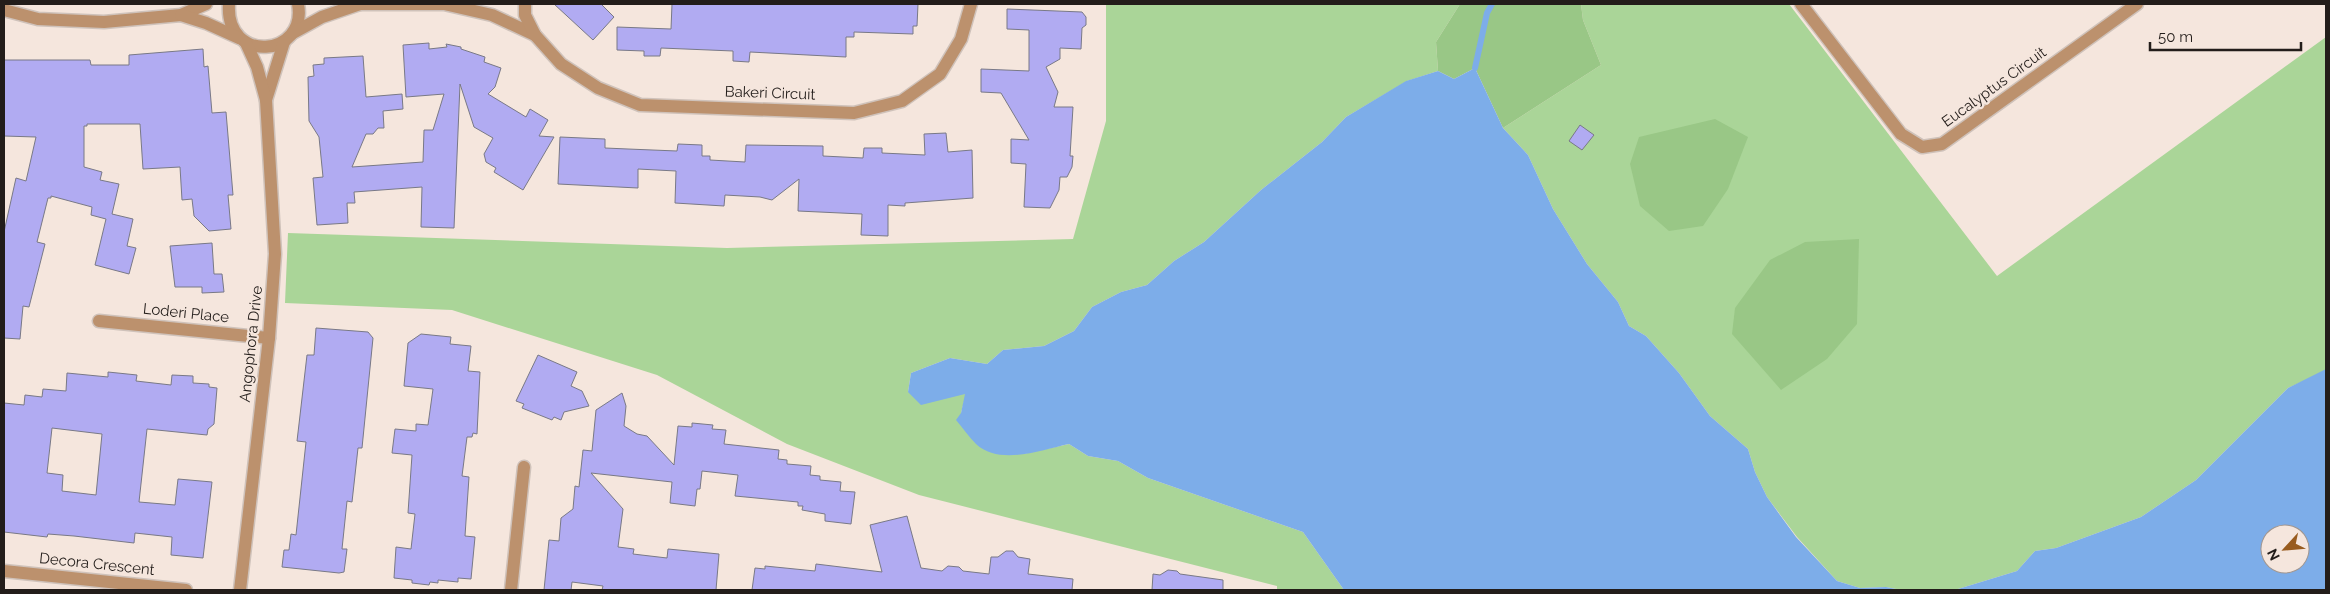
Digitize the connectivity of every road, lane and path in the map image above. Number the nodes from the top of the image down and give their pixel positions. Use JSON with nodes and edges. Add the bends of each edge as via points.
{"nodes":[{"id":1,"x":206,"y":4,"type":"edge"},
{"id":2,"x":229,"y":4,"type":"edge"},
{"id":3,"x":298,"y":4,"type":"edge"},
{"id":4,"x":360,"y":4,"type":"edge"},
{"id":5,"x":525,"y":4,"type":"edge"},
{"id":6,"x":971,"y":4,"type":"edge"},
{"id":7,"x":1800,"y":4,"type":"edge"},
{"id":8,"x":2137,"y":4,"type":"edge"},
{"id":9,"x":4,"y":10,"type":"edge"},
{"id":10,"x":181,"y":15,"type":"junction"},
{"id":11,"x":535,"y":35,"type":"junction"},
{"id":12,"x":289,"y":37,"type":"junction"},
{"id":13,"x":244,"y":41,"type":"junction"},
{"id":14,"x":266,"y":100,"type":"junction"},
{"id":15,"x":100,"y":321,"type":"dead end"},
{"id":16,"x":269,"y":338,"type":"junction"},
{"id":17,"x":524,"y":467,"type":"dead end"},
{"id":18,"x":4,"y":571,"type":"edge"},
{"id":19,"x":186,"y":590,"type":"edge"},
{"id":20,"x":240,"y":590,"type":"edge"},
{"id":21,"x":511,"y":590,"type":"edge"}],
"edges":[{"from":1,"to":10,"type":"street"},
{"from":2,"to":13,"type":"street","name":"Angophora Drive","via":[[228,16],[233,30]]},
{"from":3,"to":12,"type":"street","name":"Angophora Drive","via":[[298,22]]},
{"from":4,"to":11,"type":"street","name":"Bakeri Circuit","via":[[444,4],[492,15]]},
{"from":4,"to":12,"type":"street","name":"Bakeri Circuit","via":[[322,18]]},
{"from":5,"to":11,"type":"street","name":"Bakeri Circuit","via":[[525,15]]},
{"from":6,"to":11,"type":"street","name":"Bakeri Circuit","via":[[961,38],[940,74],[902,101],[854,112],[640,105],[598,88],[560,64]]},
{"from":7,"to":8,"type":"street","name":"Eucalyptus Circuit","via":[[1901,134],[1922,147],[1942,144]]},
{"from":9,"to":10,"type":"street","via":[[38,19],[70,22]]},
{"from":10,"to":13,"type":"street","name":"Bakeri Circuit"},
{"from":12,"to":13,"type":"street","name":"Bakeri Circuit","via":[[271,47],[258,47]]},
{"from":12,"to":14,"type":"street","name":"Angophora Drive"},
{"from":13,"to":14,"type":"street","name":"Angophora Drive","via":[[257,66]]},
{"from":14,"to":16,"type":"street","name":"Angophora Drive","via":[[275,254]]},
{"from":15,"to":16,"type":"street","name":"Loderi Place"},
{"from":16,"to":20,"type":"street","name":"Angophora Drive"},
{"from":17,"to":21,"type":"street"},
{"from":18,"to":19,"type":"street","name":"Decora Crescent"}]}
